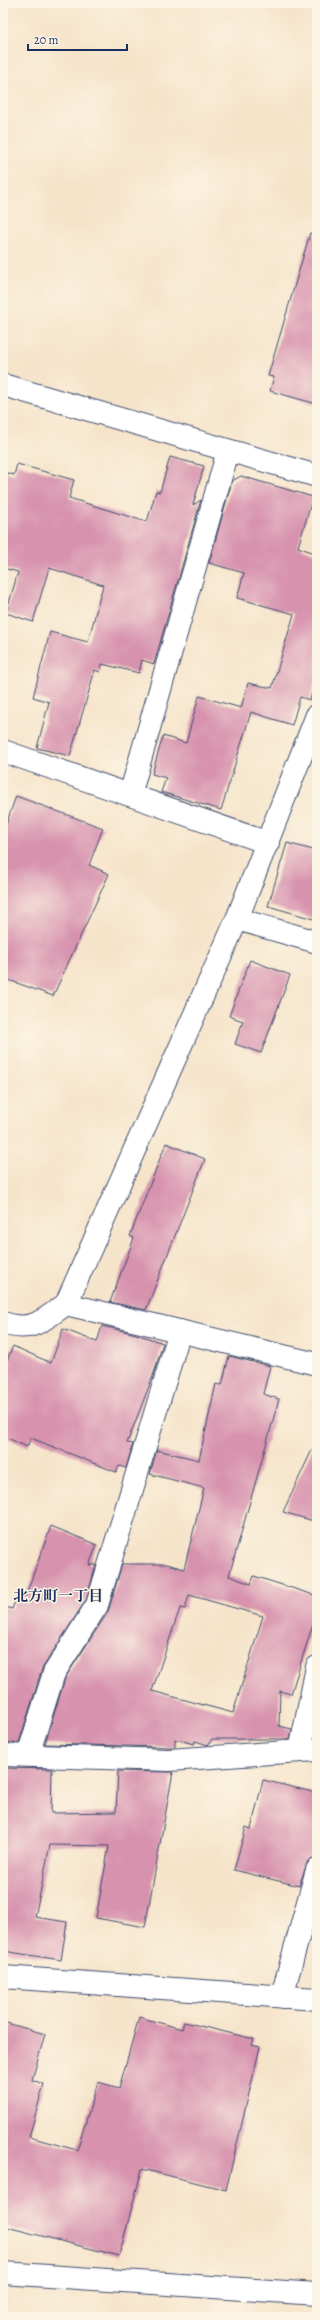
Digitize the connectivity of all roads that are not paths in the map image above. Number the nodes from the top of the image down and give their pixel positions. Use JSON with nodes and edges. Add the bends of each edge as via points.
{"nodes":[{"id":1,"x":3,"y":385,"type":"edge"},
{"id":2,"x":228,"y":450,"type":"junction"},
{"id":3,"x":317,"y":476,"type":"edge"},
{"id":4,"x":317,"y":715,"type":"edge"},
{"id":5,"x":3,"y":751,"type":"edge"},
{"id":6,"x":130,"y":795,"type":"junction"},
{"id":7,"x":268,"y":843,"type":"junction"},
{"id":8,"x":237,"y":919,"type":"junction"},
{"id":9,"x":317,"y":942,"type":"edge"},
{"id":10,"x":66,"y":1304,"type":"junction"},
{"id":11,"x":3,"y":1323,"type":"edge"},
{"id":12,"x":180,"y":1331,"type":"junction"},
{"id":13,"x":317,"y":1364,"type":"edge"},
{"id":14,"x":317,"y":1667,"type":"edge"},
{"id":15,"x":308,"y":1751,"type":"edge"},
{"id":16,"x":28,"y":1755,"type":"junction"},
{"id":17,"x":3,"y":1756,"type":"edge"},
{"id":18,"x":317,"y":1870,"type":"edge"},
{"id":19,"x":3,"y":1977,"type":"edge"},
{"id":20,"x":284,"y":1997,"type":"junction"},
{"id":21,"x":317,"y":1999,"type":"edge"},
{"id":22,"x":3,"y":2272,"type":"edge"},
{"id":23,"x":317,"y":2294,"type":"edge"}],
"edges":[{"from":1,"to":2,"type":"street"},
{"from":2,"to":3,"type":"street"},
{"from":2,"to":6,"type":"street"},
{"from":4,"to":7,"type":"street"},
{"from":5,"to":6,"type":"street"},
{"from":6,"to":7,"type":"street"},
{"from":7,"to":8,"type":"street"},
{"from":8,"to":9,"type":"street"},
{"from":8,"to":10,"type":"street"},
{"from":10,"to":11,"type":"street","via":[[32,1326],[17,1328]]},
{"from":10,"to":12,"type":"street"},
{"from":12,"to":13,"type":"street"},
{"from":12,"to":16,"type":"street","via":[[97,1605],[54,1673]]},
{"from":14,"to":15,"type":"street"},
{"from":15,"to":16,"type":"street","via":[[169,1760]]},
{"from":16,"to":17,"type":"street"},
{"from":18,"to":20,"type":"street","via":[[286,1981]]},
{"from":19,"to":20,"type":"street"},
{"from":20,"to":21,"type":"street"},
{"from":22,"to":23,"type":"street"}]}
